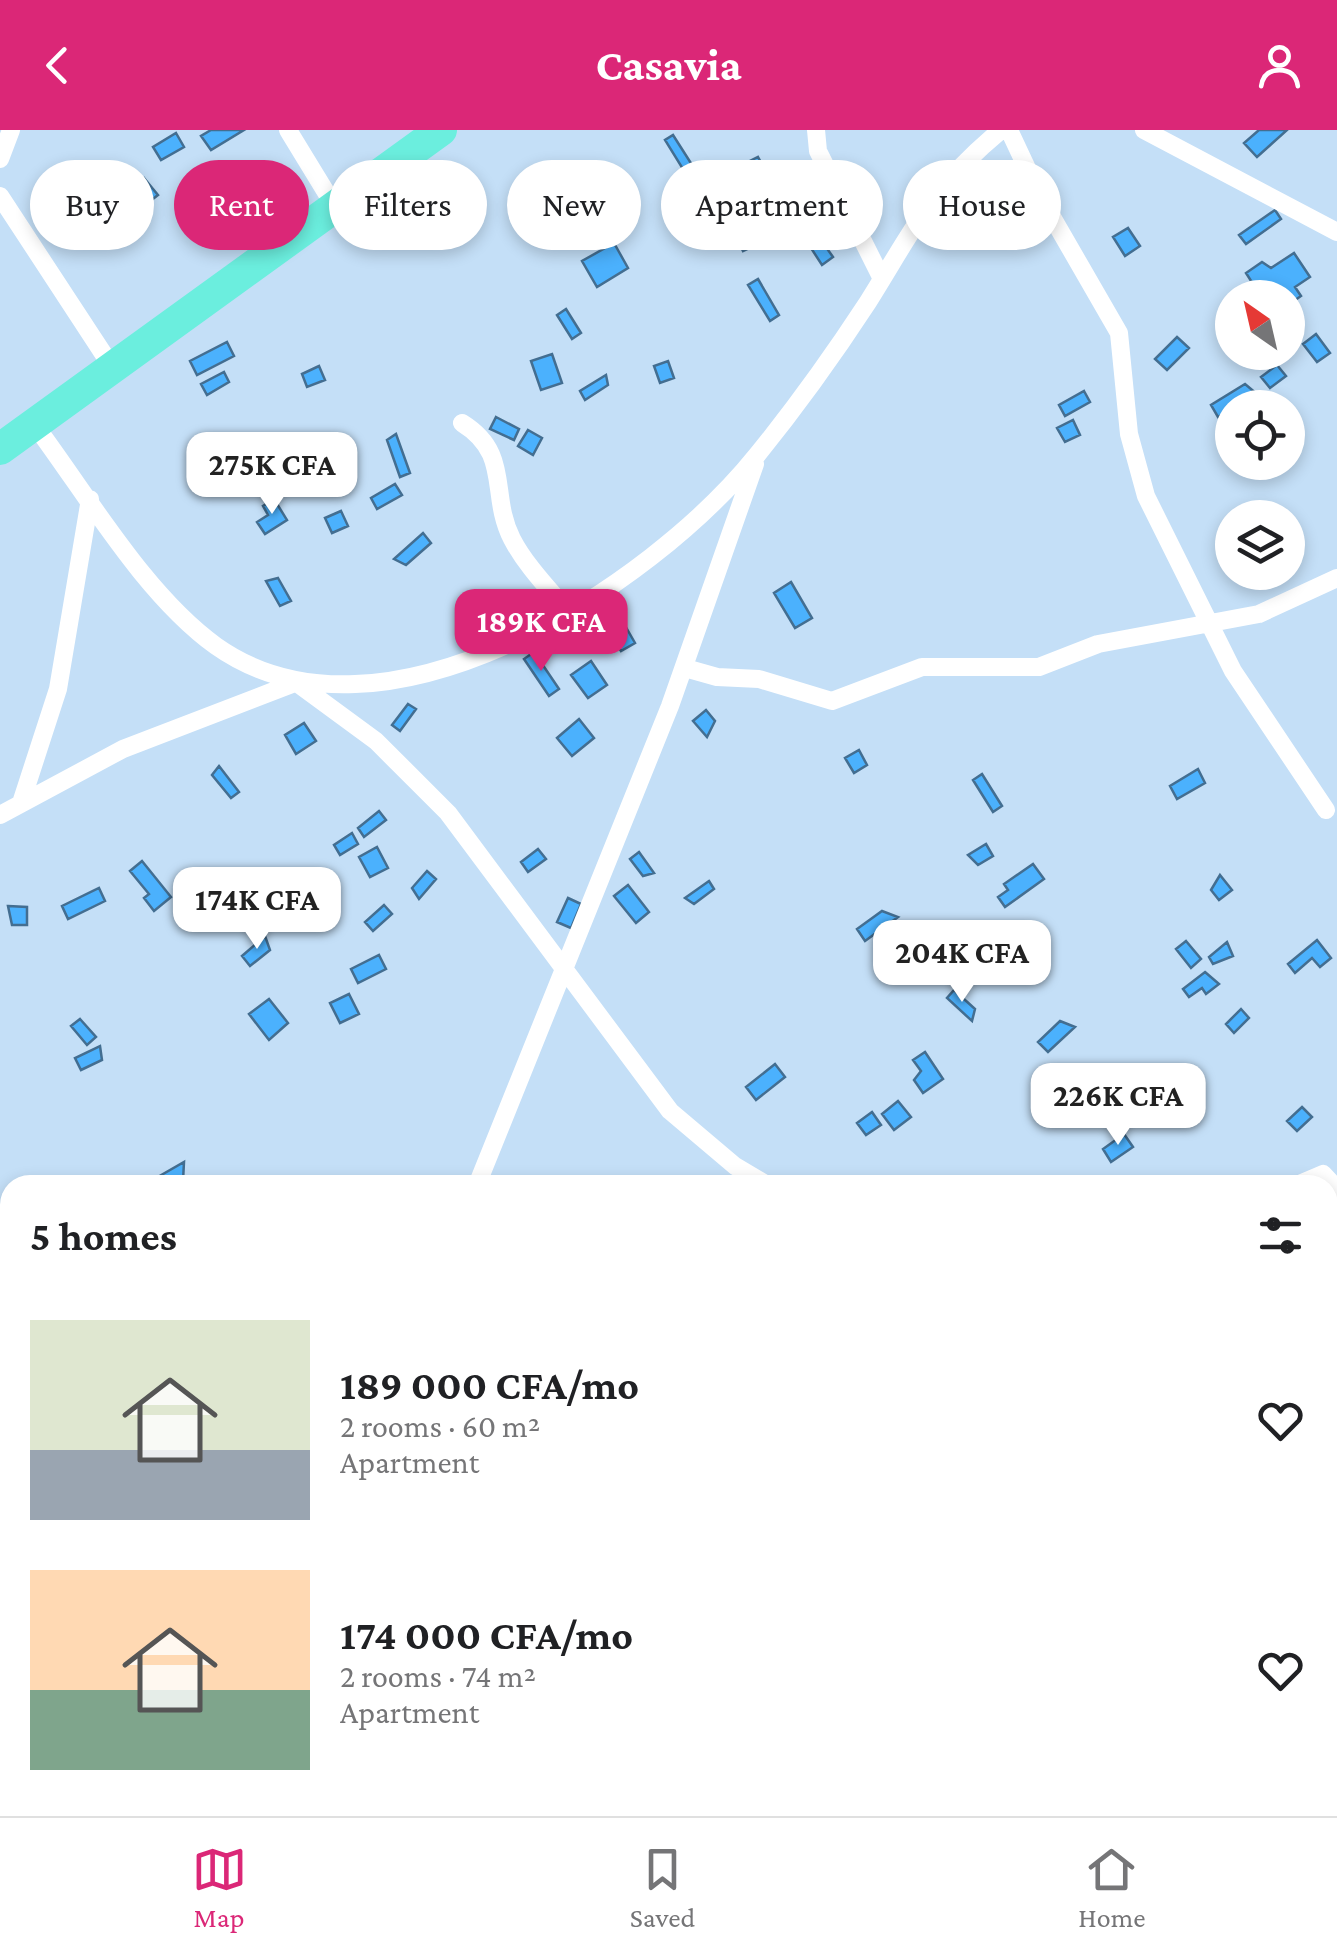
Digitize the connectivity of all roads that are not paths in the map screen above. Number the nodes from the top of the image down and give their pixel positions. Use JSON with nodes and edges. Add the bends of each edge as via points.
{"nodes":[{"id":1,"x":10,"y":130,"type":"edge"},
{"id":2,"x":288,"y":130,"type":"edge"},
{"id":3,"x":441,"y":130,"type":"edge"},
{"id":4,"x":816,"y":130,"type":"edge"},
{"id":5,"x":1001,"y":130,"type":"edge"},
{"id":6,"x":1009,"y":130,"type":"edge"},
{"id":7,"x":1144,"y":130,"type":"edge"},
{"id":8,"x":0,"y":159,"type":"edge"},
{"id":9,"x":400,"y":160,"type":"edge"},
{"id":10,"x":0,"y":196,"type":"edge"},
{"id":11,"x":329,"y":197,"type":"edge"},
{"id":12,"x":329,"y":211,"type":"edge"},
{"id":13,"x":1337,"y":232,"type":"edge"},
{"id":14,"x":882,"y":279,"type":"junction"},
{"id":15,"x":112,"y":367,"type":"junction"},
{"id":16,"x":462,"y":423,"type":"dead end"},
{"id":17,"x":34,"y":424,"type":"junction"},
{"id":18,"x":0,"y":449,"type":"edge"},
{"id":19,"x":758,"y":454,"type":"junction"},
{"id":20,"x":90,"y":499,"type":"junction"},
{"id":21,"x":1337,"y":578,"type":"edge"},
{"id":22,"x":568,"y":613,"type":"junction"},
{"id":23,"x":1209,"y":624,"type":"junction"},
{"id":24,"x":685,"y":668,"type":"junction"},
{"id":25,"x":297,"y":682,"type":"junction"},
{"id":26,"x":21,"y":803,"type":"junction"},
{"id":27,"x":1326,"y":810,"type":"dead end"},
{"id":28,"x":0,"y":815,"type":"edge"},
{"id":29,"x":567,"y":969,"type":"junction"},
{"id":30,"x":481,"y":1175,"type":"edge"},
{"id":31,"x":751,"y":1175,"type":"edge"}],
"edges":[{"from":1,"to":8,"type":"street"},
{"from":2,"to":11,"type":"street"},
{"from":3,"to":9,"type":"highway"},
{"from":4,"to":14,"type":"street","via":[[818,150]]},
{"from":5,"to":14,"type":"street","via":[[932,195]]},
{"from":6,"to":23,"type":"street","via":[[1118,333],[1134,463]]},
{"from":7,"to":13,"type":"street"},
{"from":10,"to":15,"type":"street"},
{"from":12,"to":15,"type":"highway"},
{"from":14,"to":19,"type":"street"},
{"from":15,"to":17,"type":"highway"},
{"from":16,"to":22,"type":"street","via":[[487,442],[518,549]]},
{"from":17,"to":18,"type":"highway"},
{"from":17,"to":20,"type":"street"},
{"from":19,"to":22,"type":"street","via":[[678,534]]},
{"from":19,"to":24,"type":"street"},
{"from":20,"to":25,"type":"street","via":[[184,619],[233,655]]},
{"from":20,"to":26,"type":"street","via":[[58,688]]},
{"from":21,"to":23,"type":"street","via":[[1259,614]]},
{"from":22,"to":25,"type":"street","via":[[474,661],[417,676]]},
{"from":23,"to":24,"type":"street","via":[[1098,644],[1039,667],[922,668],[832,701]]},
{"from":23,"to":27,"type":"street"},
{"from":24,"to":29,"type":"street"},
{"from":25,"to":26,"type":"street","via":[[123,749]]},
{"from":25,"to":29,"type":"street","via":[[412,774]]},
{"from":26,"to":28,"type":"street"},
{"from":29,"to":30,"type":"street"},
{"from":29,"to":31,"type":"street","via":[[670,1110]]}]}
